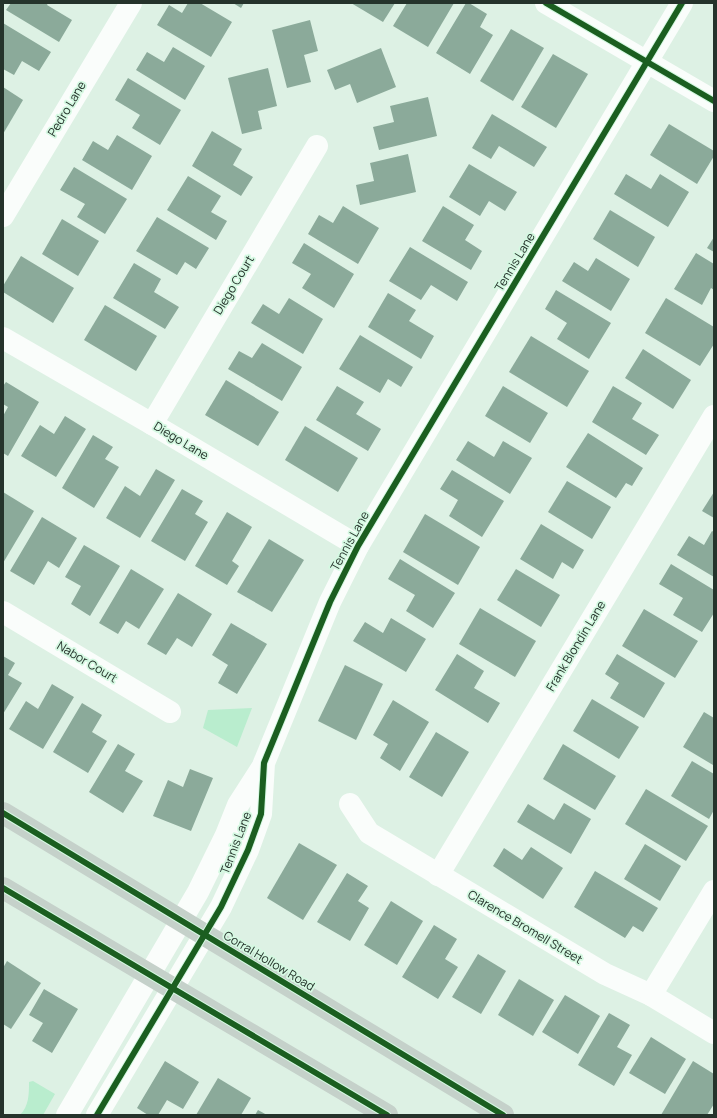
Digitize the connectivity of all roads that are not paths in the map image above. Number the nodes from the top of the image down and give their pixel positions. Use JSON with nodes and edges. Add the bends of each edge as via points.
{"nodes":[{"id":1,"x":131,"y":3,"type":"edge"},
{"id":2,"x":546,"y":3,"type":"edge"},
{"id":3,"x":682,"y":3,"type":"edge"},
{"id":4,"x":647,"y":63,"type":"junction"},
{"id":5,"x":714,"y":101,"type":"edge"},
{"id":6,"x":317,"y":146,"type":"dead end"},
{"id":7,"x":3,"y":216,"type":"edge"},
{"id":8,"x":3,"y":338,"type":"edge"},
{"id":9,"x":714,"y":416,"type":"edge"},
{"id":10,"x":152,"y":424,"type":"junction"},
{"id":11,"x":358,"y":546,"type":"junction"},
{"id":12,"x":3,"y":612,"type":"edge"},
{"id":13,"x":170,"y":712,"type":"dead end"},
{"id":14,"x":264,"y":763,"type":"junction"},
{"id":15,"x":350,"y":804,"type":"dead end"},
{"id":16,"x":3,"y":813,"type":"edge"},
{"id":17,"x":438,"y":875,"type":"junction"},
{"id":18,"x":3,"y":888,"type":"edge"},
{"id":19,"x":714,"y":891,"type":"edge"},
{"id":20,"x":182,"y":921,"type":"junction"},
{"id":21,"x":204,"y":935,"type":"junction"},
{"id":22,"x":150,"y":975,"type":"junction"},
{"id":23,"x":172,"y":988,"type":"junction"},
{"id":24,"x":651,"y":995,"type":"junction"},
{"id":25,"x":714,"y":1033,"type":"edge"},
{"id":26,"x":66,"y":1115,"type":"edge"},
{"id":27,"x":97,"y":1115,"type":"edge"},
{"id":28,"x":386,"y":1115,"type":"edge"},
{"id":29,"x":503,"y":1115,"type":"edge"}],
"edges":[{"from":1,"to":7,"type":"street","name":"Pedro Lane"},
{"from":2,"to":4,"type":"street"},
{"from":3,"to":4,"type":"street","name":"Tennis Lane"},
{"from":4,"to":5,"type":"street"},
{"from":4,"to":11,"type":"street","name":"Tennis Lane"},
{"from":6,"to":10,"type":"street","name":"Diego Court"},
{"from":8,"to":10,"type":"street","name":"Diego Lane"},
{"from":9,"to":17,"type":"street","name":"Frank Blondin Lane"},
{"from":10,"to":11,"type":"street","name":"Diego Lane"},
{"from":11,"to":14,"type":"street","name":"Tennis Lane","via":[[330,602]]},
{"from":12,"to":13,"type":"street","name":"Nabor Court"},
{"from":14,"to":20,"type":"street","via":[[238,805],[209,871]]},
{"from":14,"to":21,"type":"street","name":"Tennis Lane","via":[[261,814],[232,884]]},
{"from":15,"to":17,"type":"street","name":"Clarence Bromell Street","via":[[369,833]]},
{"from":16,"to":20,"type":"main road","name":"Corral Hollow Road"},
{"from":17,"to":24,"type":"street","name":"Clarence Bromell Street","via":[[605,974]]},
{"from":18,"to":22,"type":"main road"},
{"from":19,"to":24,"type":"street"},
{"from":20,"to":21,"type":"main road","name":"Corral Hollow Road"},
{"from":20,"to":22,"type":"street"},
{"from":21,"to":23,"type":"street","name":"Tennis Lane"},
{"from":21,"to":29,"type":"main road","name":"Corral Hollow Road"},
{"from":22,"to":23,"type":"main road"},
{"from":22,"to":26,"type":"street"},
{"from":23,"to":27,"type":"street","name":"Tennis Lane"},
{"from":23,"to":28,"type":"main road"},
{"from":24,"to":25,"type":"street","name":"Clarence Bromell Street"}]}
